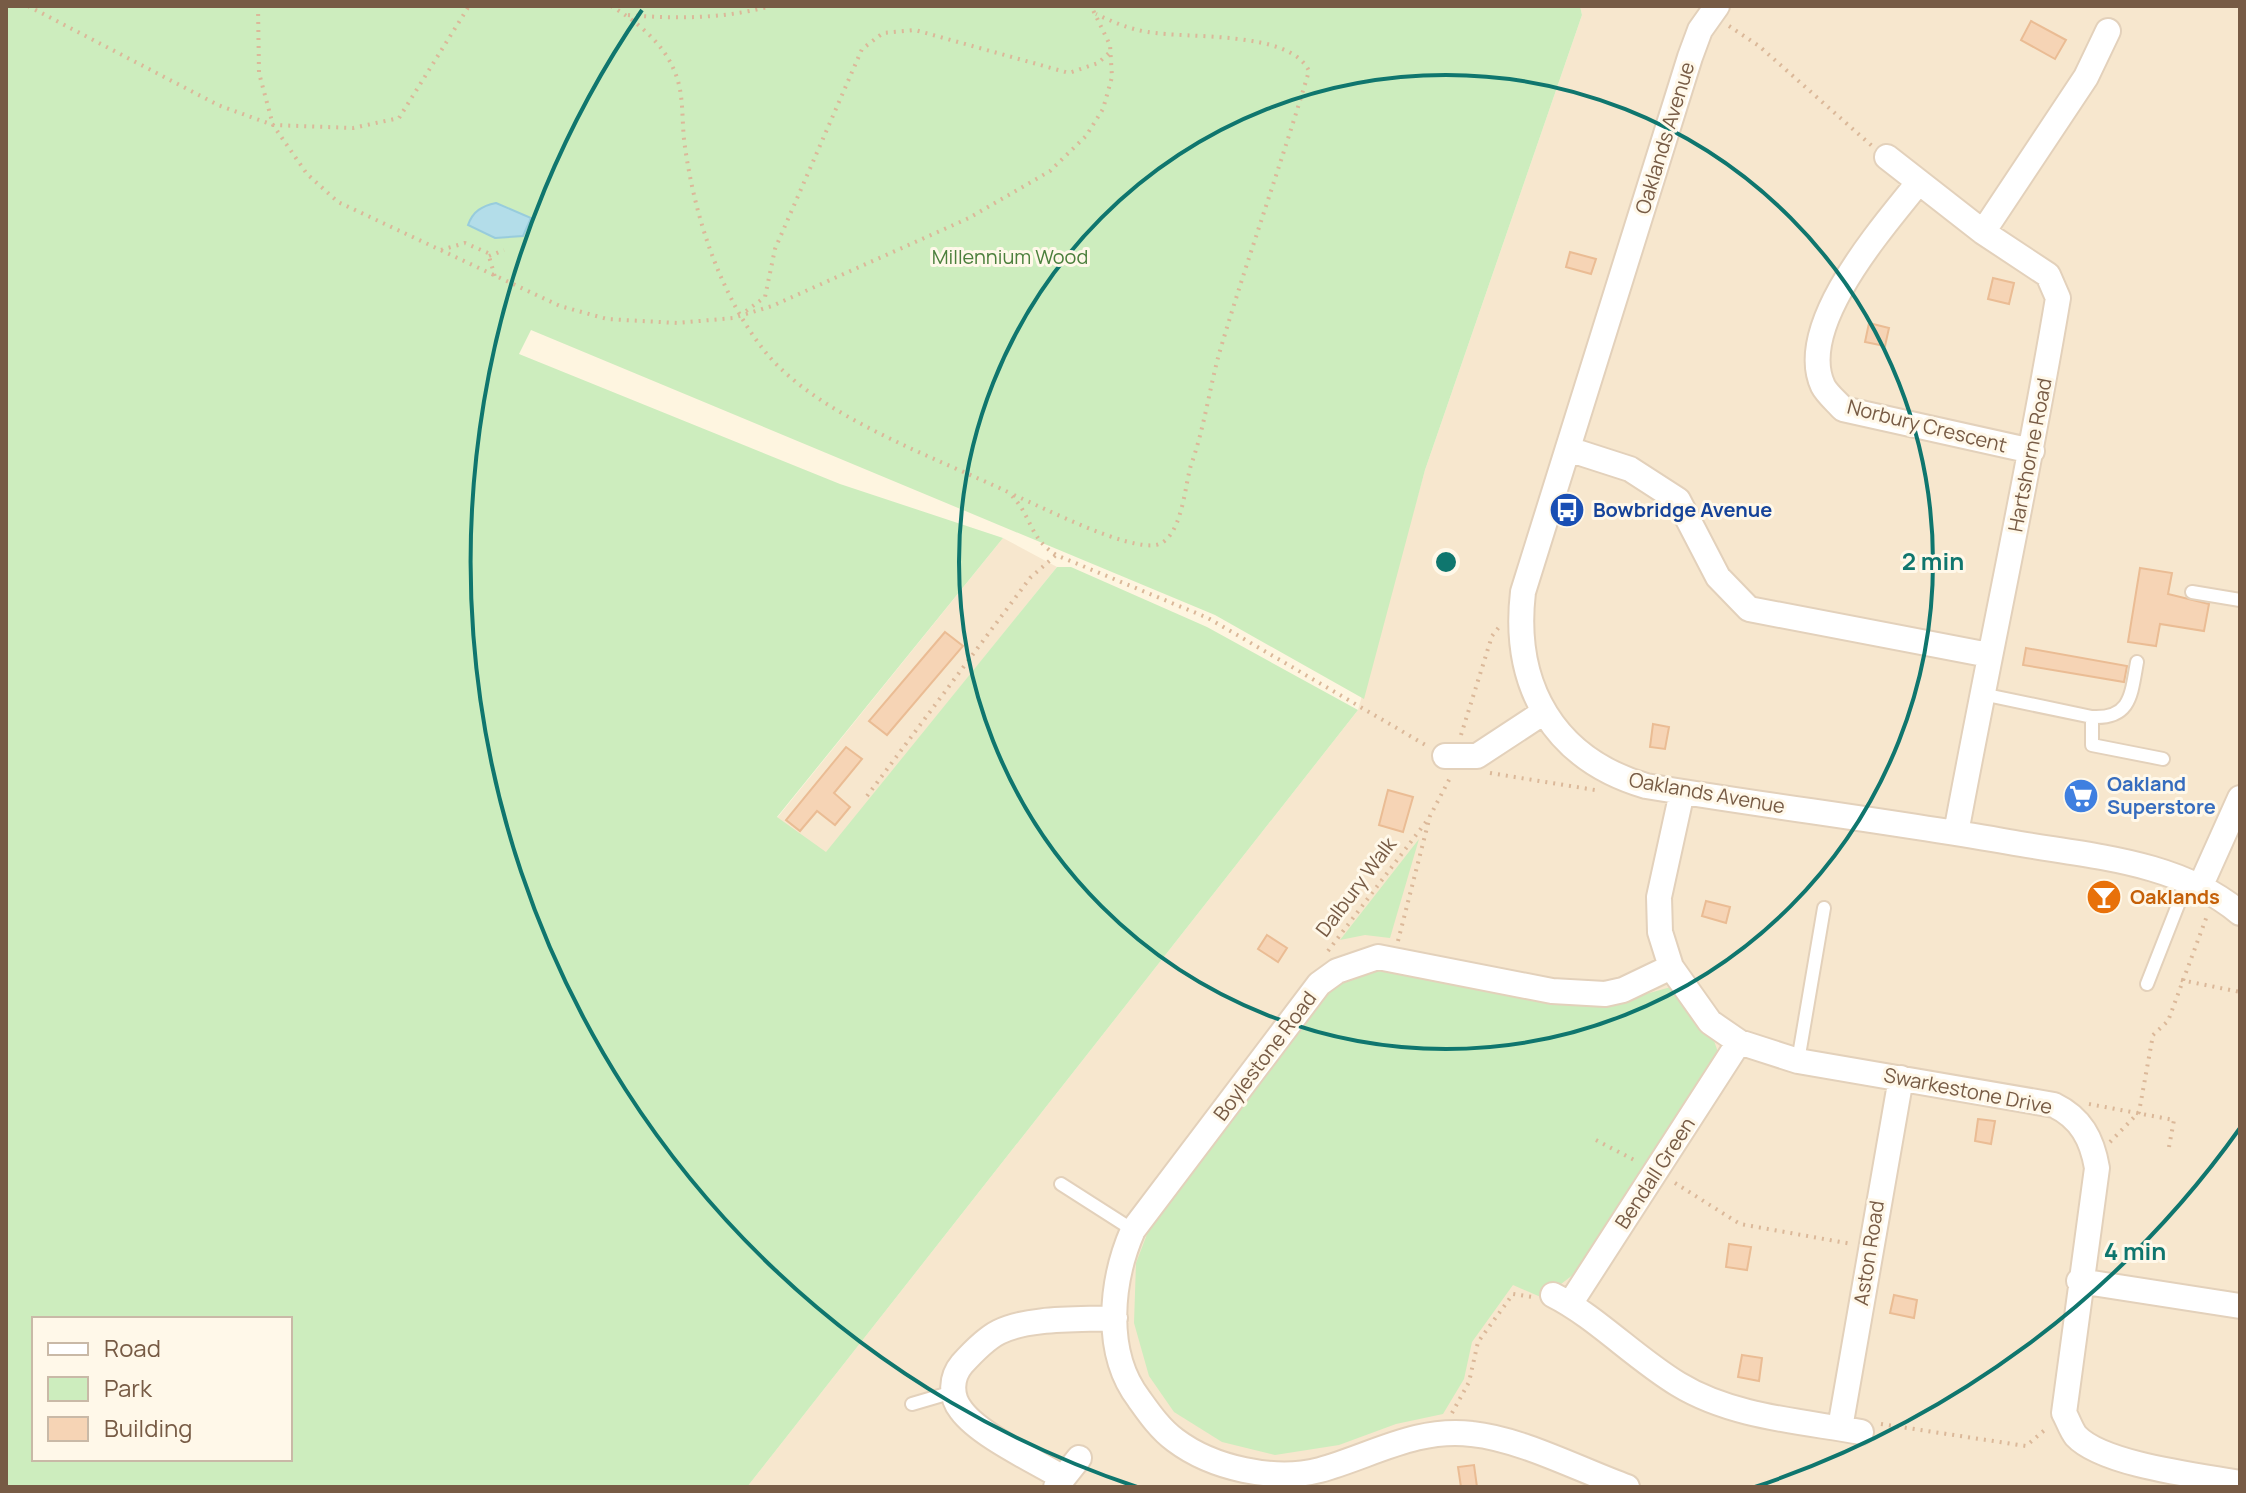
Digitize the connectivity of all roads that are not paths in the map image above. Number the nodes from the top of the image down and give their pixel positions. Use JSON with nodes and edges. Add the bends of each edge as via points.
{"nodes":[{"id":1,"x":1714,"y":10,"type":"edge"},
{"id":2,"x":2108,"y":31,"type":"dead end"},
{"id":3,"x":1887,"y":157,"type":"road end"},
{"id":4,"x":1918,"y":183,"type":"junction"},
{"id":5,"x":1983,"y":232,"type":"junction"},
{"id":6,"x":1568,"y":449,"type":"junction"},
{"id":7,"x":2032,"y":451,"type":"junction"},
{"id":8,"x":2192,"y":592,"type":"dead end"},
{"id":9,"x":2240,"y":600,"type":"edge"},
{"id":10,"x":1989,"y":655,"type":"junction"},
{"id":11,"x":2137,"y":662,"type":"dead end"},
{"id":12,"x":1982,"y":694,"type":"junction"},
{"id":13,"x":1544,"y":712,"type":"junction"},
{"id":14,"x":2092,"y":717,"type":"junction"},
{"id":15,"x":1451,"y":757,"type":"road end"},
{"id":16,"x":2163,"y":759,"type":"dead end"},
{"id":17,"x":1682,"y":792,"type":"junction"},
{"id":18,"x":2240,"y":798,"type":"edge"},
{"id":19,"x":1956,"y":833,"type":"junction"},
{"id":20,"x":2201,"y":888,"type":"junction"},
{"id":21,"x":1824,"y":908,"type":"dead end"},
{"id":22,"x":2240,"y":913,"type":"edge"},
{"id":23,"x":1671,"y":967,"type":"junction"},
{"id":24,"x":2147,"y":984,"type":"dead end"},
{"id":25,"x":1739,"y":1042,"type":"junction"},
{"id":26,"x":1798,"y":1061,"type":"junction"},
{"id":27,"x":1901,"y":1078,"type":"junction"},
{"id":28,"x":1061,"y":1184,"type":"dead end"},
{"id":29,"x":1133,"y":1230,"type":"junction"},
{"id":30,"x":2079,"y":1281,"type":"junction"},
{"id":31,"x":2240,"y":1306,"type":"edge"},
{"id":32,"x":1115,"y":1318,"type":"junction"},
{"id":33,"x":953,"y":1392,"type":"junction"},
{"id":34,"x":912,"y":1404,"type":"dead end"},
{"id":35,"x":1851,"y":1430,"type":"joint"},
{"id":36,"x":1079,"y":1458,"type":"dead end"},
{"id":37,"x":1267,"y":1480,"type":"edge"},
{"id":38,"x":1060,"y":1483,"type":"edge"},
{"id":39,"x":2240,"y":1483,"type":"edge"},
{"id":40,"x":1627,"y":1487,"type":"edge"}],
"edges":[{"from":1,"to":6,"type":"street","name":"Oaklands Avenue","via":[[1690,57]]},
{"from":2,"to":5,"type":"street","via":[[2086,77]]},
{"from":3,"to":4,"type":"street","name":"Hartshorne Road"},
{"from":4,"to":5,"type":"street","name":"Hartshorne Road"},
{"from":4,"to":7,"type":"street","name":"Norbury Crescent","via":[[1861,255],[1833,301],[1817,361],[1824,387],[1843,409]]},
{"from":5,"to":7,"type":"street","name":"Hartshorne Road","via":[[2048,275],[2058,298]]},
{"from":6,"to":10,"type":"street","via":[[1630,469],[1678,500],[1718,577],[1749,609]]},
{"from":6,"to":13,"type":"street","name":"Oaklands Avenue","via":[[1530,566],[1520,620],[1527,675]]},
{"from":7,"to":10,"type":"street","name":"Hartshorne Road"},
{"from":8,"to":9,"type":"lane"},
{"from":10,"to":12,"type":"street","name":"Hartshorne Road"},
{"from":11,"to":14,"type":"lane","via":[[2130,698],[2119,713]]},
{"from":12,"to":14,"type":"lane"},
{"from":12,"to":19,"type":"street","name":"Hartshorne Road"},
{"from":13,"to":15,"type":"street","via":[[1477,756]]},
{"from":13,"to":17,"type":"street","name":"Oaklands Avenue","via":[[1568,741],[1616,777]]},
{"from":14,"to":16,"type":"lane","via":[[2092,745]]},
{"from":17,"to":19,"type":"street","name":"Oaklands Avenue"},
{"from":17,"to":23,"type":"street","name":"Swarkestone Drive","via":[[1659,897],[1660,932]]},
{"from":18,"to":20,"type":"street"},
{"from":19,"to":20,"type":"street","name":"Oaklands Avenue","via":[[2139,865]]},
{"from":20,"to":22,"type":"street","name":"Oaklands Avenue"},
{"from":20,"to":24,"type":"lane"},
{"from":21,"to":26,"type":"lane"},
{"from":23,"to":25,"type":"street","name":"Swarkestone Drive","via":[[1710,1022]]},
{"from":23,"to":29,"type":"street","name":"Boylestone Road","via":[[1623,990],[1581,995],[1378,957],[1337,971],[1319,984]]},
{"from":25,"to":26,"type":"street","name":"Swarkestone Drive"},
{"from":25,"to":35,"type":"street","name":"Bendall Green","via":[[1656,1170],[1562,1299],[1633,1355],[1722,1407]]},
{"from":26,"to":27,"type":"street","name":"Swarkestone Drive"},
{"from":27,"to":30,"type":"street","name":"Swarkestone Drive","via":[[2054,1105],[2085,1129],[2097,1168]]},
{"from":27,"to":35,"type":"street","name":"Aston Road","via":[[1870,1247]]},
{"from":28,"to":29,"type":"lane"},
{"from":29,"to":32,"type":"street","name":"Boylestone Road","via":[[1123,1253]]},
{"from":30,"to":31,"type":"street"},
{"from":30,"to":39,"type":"street","via":[[2064,1413],[2075,1435],[2094,1448],[2151,1467]]},
{"from":32,"to":33,"type":"street","via":[[1000,1331],[957,1370]]},
{"from":32,"to":37,"type":"street","name":"Boylestone Road","via":[[1125,1374],[1161,1427],[1202,1455]]},
{"from":33,"to":34,"type":"lane"},
{"from":33,"to":38,"type":"street","via":[[961,1410]]},
{"from":36,"to":38,"type":"street"},
{"from":37,"to":40,"type":"street","name":"Boylestone Road","via":[[1316,1471],[1387,1445],[1448,1434],[1495,1438]]}]}
